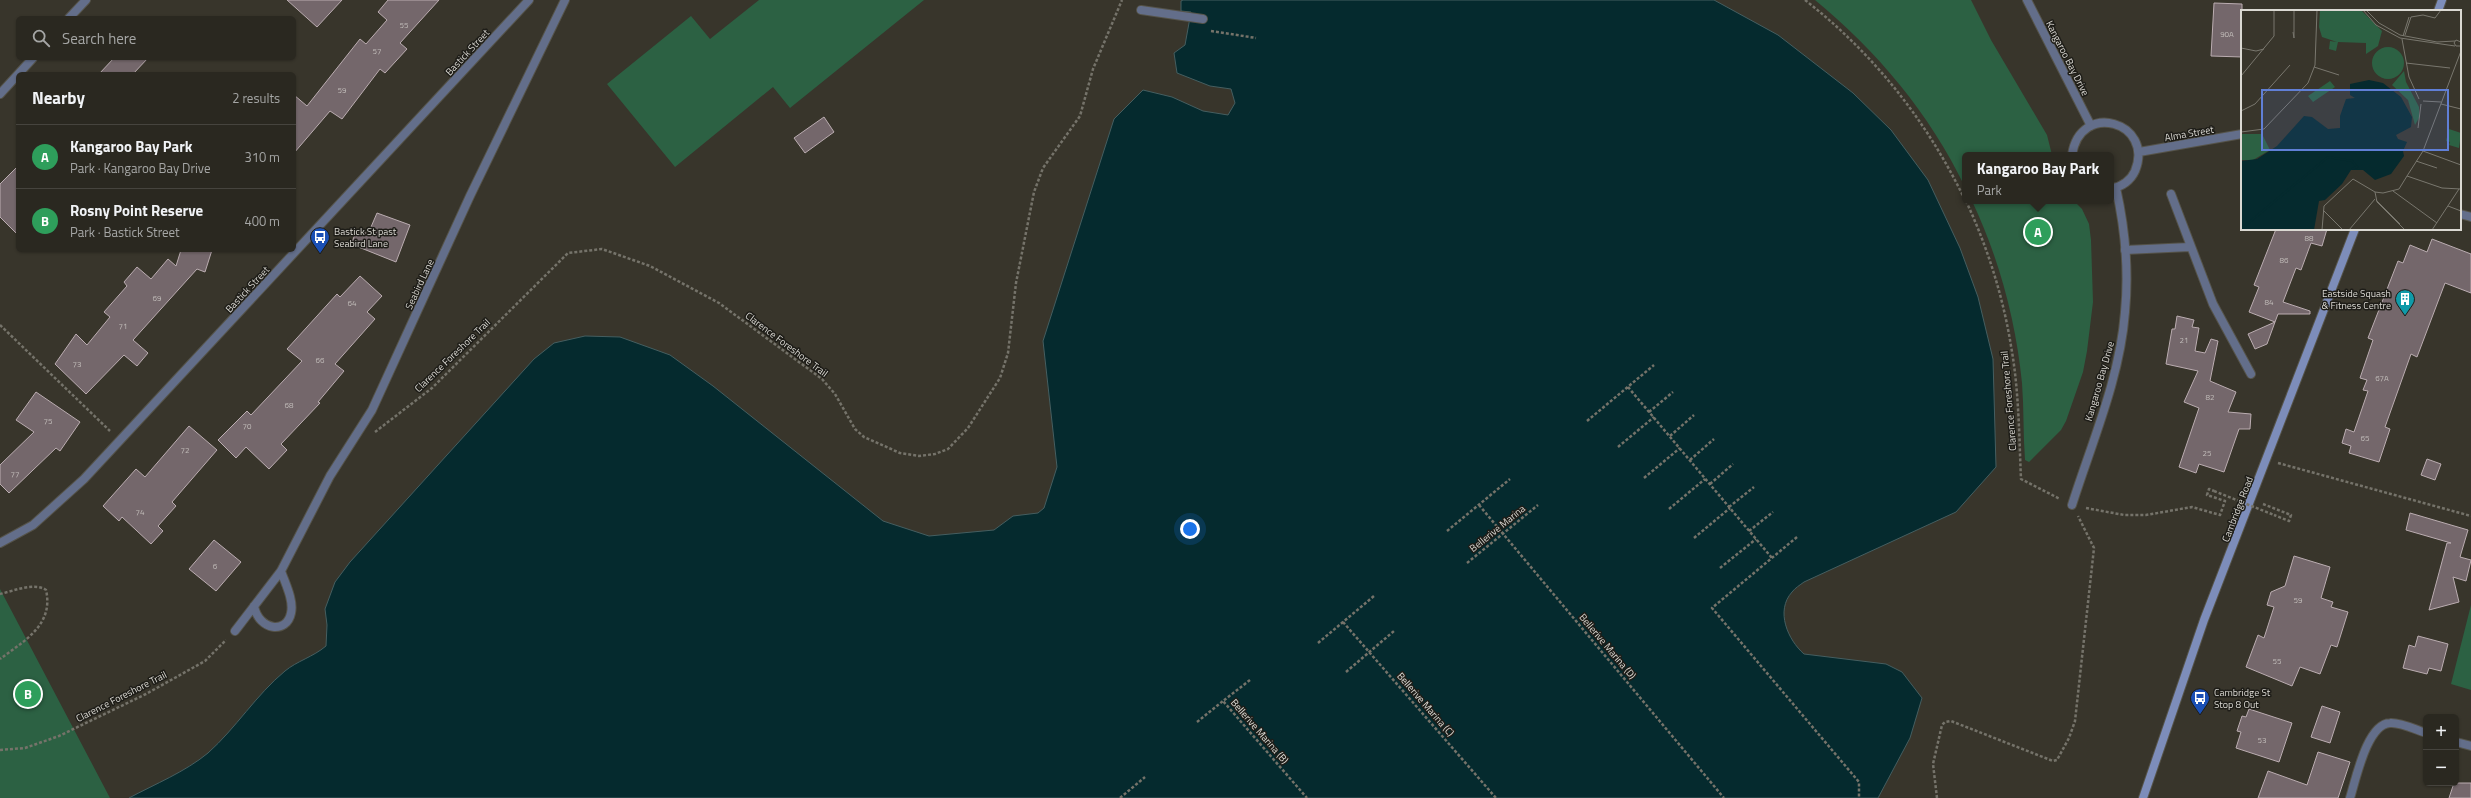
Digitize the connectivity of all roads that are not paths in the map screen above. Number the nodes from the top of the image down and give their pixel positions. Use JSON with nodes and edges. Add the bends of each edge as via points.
{"nodes":[{"id":1,"x":86,"y":0,"type":"edge"},
{"id":2,"x":529,"y":0,"type":"edge"},
{"id":3,"x":565,"y":0,"type":"edge"},
{"id":4,"x":2027,"y":0,"type":"edge"},
{"id":5,"x":2442,"y":0,"type":"edge"},
{"id":6,"x":1141,"y":10,"type":"dead end"},
{"id":7,"x":2438,"y":10,"type":"edge"},
{"id":8,"x":71,"y":16,"type":"edge"},
{"id":9,"x":1203,"y":19,"type":"dead end"},
{"id":10,"x":31,"y":60,"type":"edge"},
{"id":11,"x":20,"y":72,"type":"edge"},
{"id":12,"x":16,"y":77,"type":"edge"},
{"id":13,"x":0,"y":94,"type":"edge"},
{"id":14,"x":2091,"y":126,"type":"junction"},
{"id":15,"x":2241,"y":134,"type":"edge"},
{"id":16,"x":2073,"y":152,"type":"edge"},
{"id":17,"x":2139,"y":152,"type":"junction"},
{"id":18,"x":2114,"y":188,"type":"edge"},
{"id":19,"x":2171,"y":194,"type":"dead end"},
{"id":20,"x":2461,"y":214,"type":"edge"},
{"id":21,"x":2471,"y":217,"type":"edge"},
{"id":22,"x":2355,"y":230,"type":"edge"},
{"id":23,"x":2190,"y":247,"type":"junction"},
{"id":24,"x":2125,"y":250,"type":"junction"},
{"id":25,"x":296,"y":251,"type":"edge"},
{"id":26,"x":295,"y":252,"type":"edge"},
{"id":27,"x":2251,"y":374,"type":"dead end"},
{"id":28,"x":2072,"y":505,"type":"road end"},
{"id":29,"x":0,"y":543,"type":"edge"},
{"id":30,"x":281,"y":571,"type":"junction"},
{"id":31,"x":254,"y":606,"type":"junction"},
{"id":32,"x":235,"y":631,"type":"road end"},
{"id":33,"x":2423,"y":732,"type":"edge"},
{"id":34,"x":2459,"y":743,"type":"edge"},
{"id":35,"x":2471,"y":746,"type":"edge"},
{"id":36,"x":2144,"y":798,"type":"edge"},
{"id":37,"x":2350,"y":798,"type":"edge"}],
"edges":[{"from":1,"to":8,"type":"street"},
{"from":2,"to":25,"type":"street","name":"Bastick Street"},
{"from":3,"to":30,"type":"street","name":"Seabird Lane","via":[[470,196],[372,410],[330,476]]},
{"from":4,"to":14,"type":"street","name":"Kangaroo Bay Drive"},
{"from":5,"to":7,"type":"main road"},
{"from":6,"to":9,"type":"street"},
{"from":10,"to":11,"type":"street"},
{"from":12,"to":13,"type":"street"},
{"from":14,"to":16,"type":"street","via":[[2079,134]]},
{"from":14,"to":17,"type":"street","via":[[2109,122],[2120,126],[2136,141]]},
{"from":15,"to":17,"type":"street","name":"Alma Street"},
{"from":17,"to":18,"type":"street","via":[[2134,174]]},
{"from":18,"to":24,"type":"street","name":"Kangaroo Bay Drive","via":[[2123,218]]},
{"from":19,"to":23,"type":"street"},
{"from":20,"to":21,"type":"street"},
{"from":22,"to":36,"type":"main road","name":"Cambridge Road","via":[[2204,620]]},
{"from":23,"to":24,"type":"street"},
{"from":23,"to":27,"type":"street","via":[[2213,304]]},
{"from":24,"to":28,"type":"street","name":"Kangaroo Bay Drive","via":[[2126,284],[2122,338],[2114,373]]},
{"from":26,"to":29,"type":"street","name":"Bastick Street","via":[[56,506],[33,525]]},
{"from":30,"to":31,"type":"street","name":"Seabird Lane"},
{"from":30,"to":31,"type":"street","via":[[291,603],[292,612],[288,620],[281,626],[271,627],[262,624],[256,616]]},
{"from":31,"to":32,"type":"street","name":"Seabird Lane"},
{"from":33,"to":37,"type":"street","via":[[2392,723],[2379,728],[2369,742]]},
{"from":34,"to":35,"type":"street"}]}
